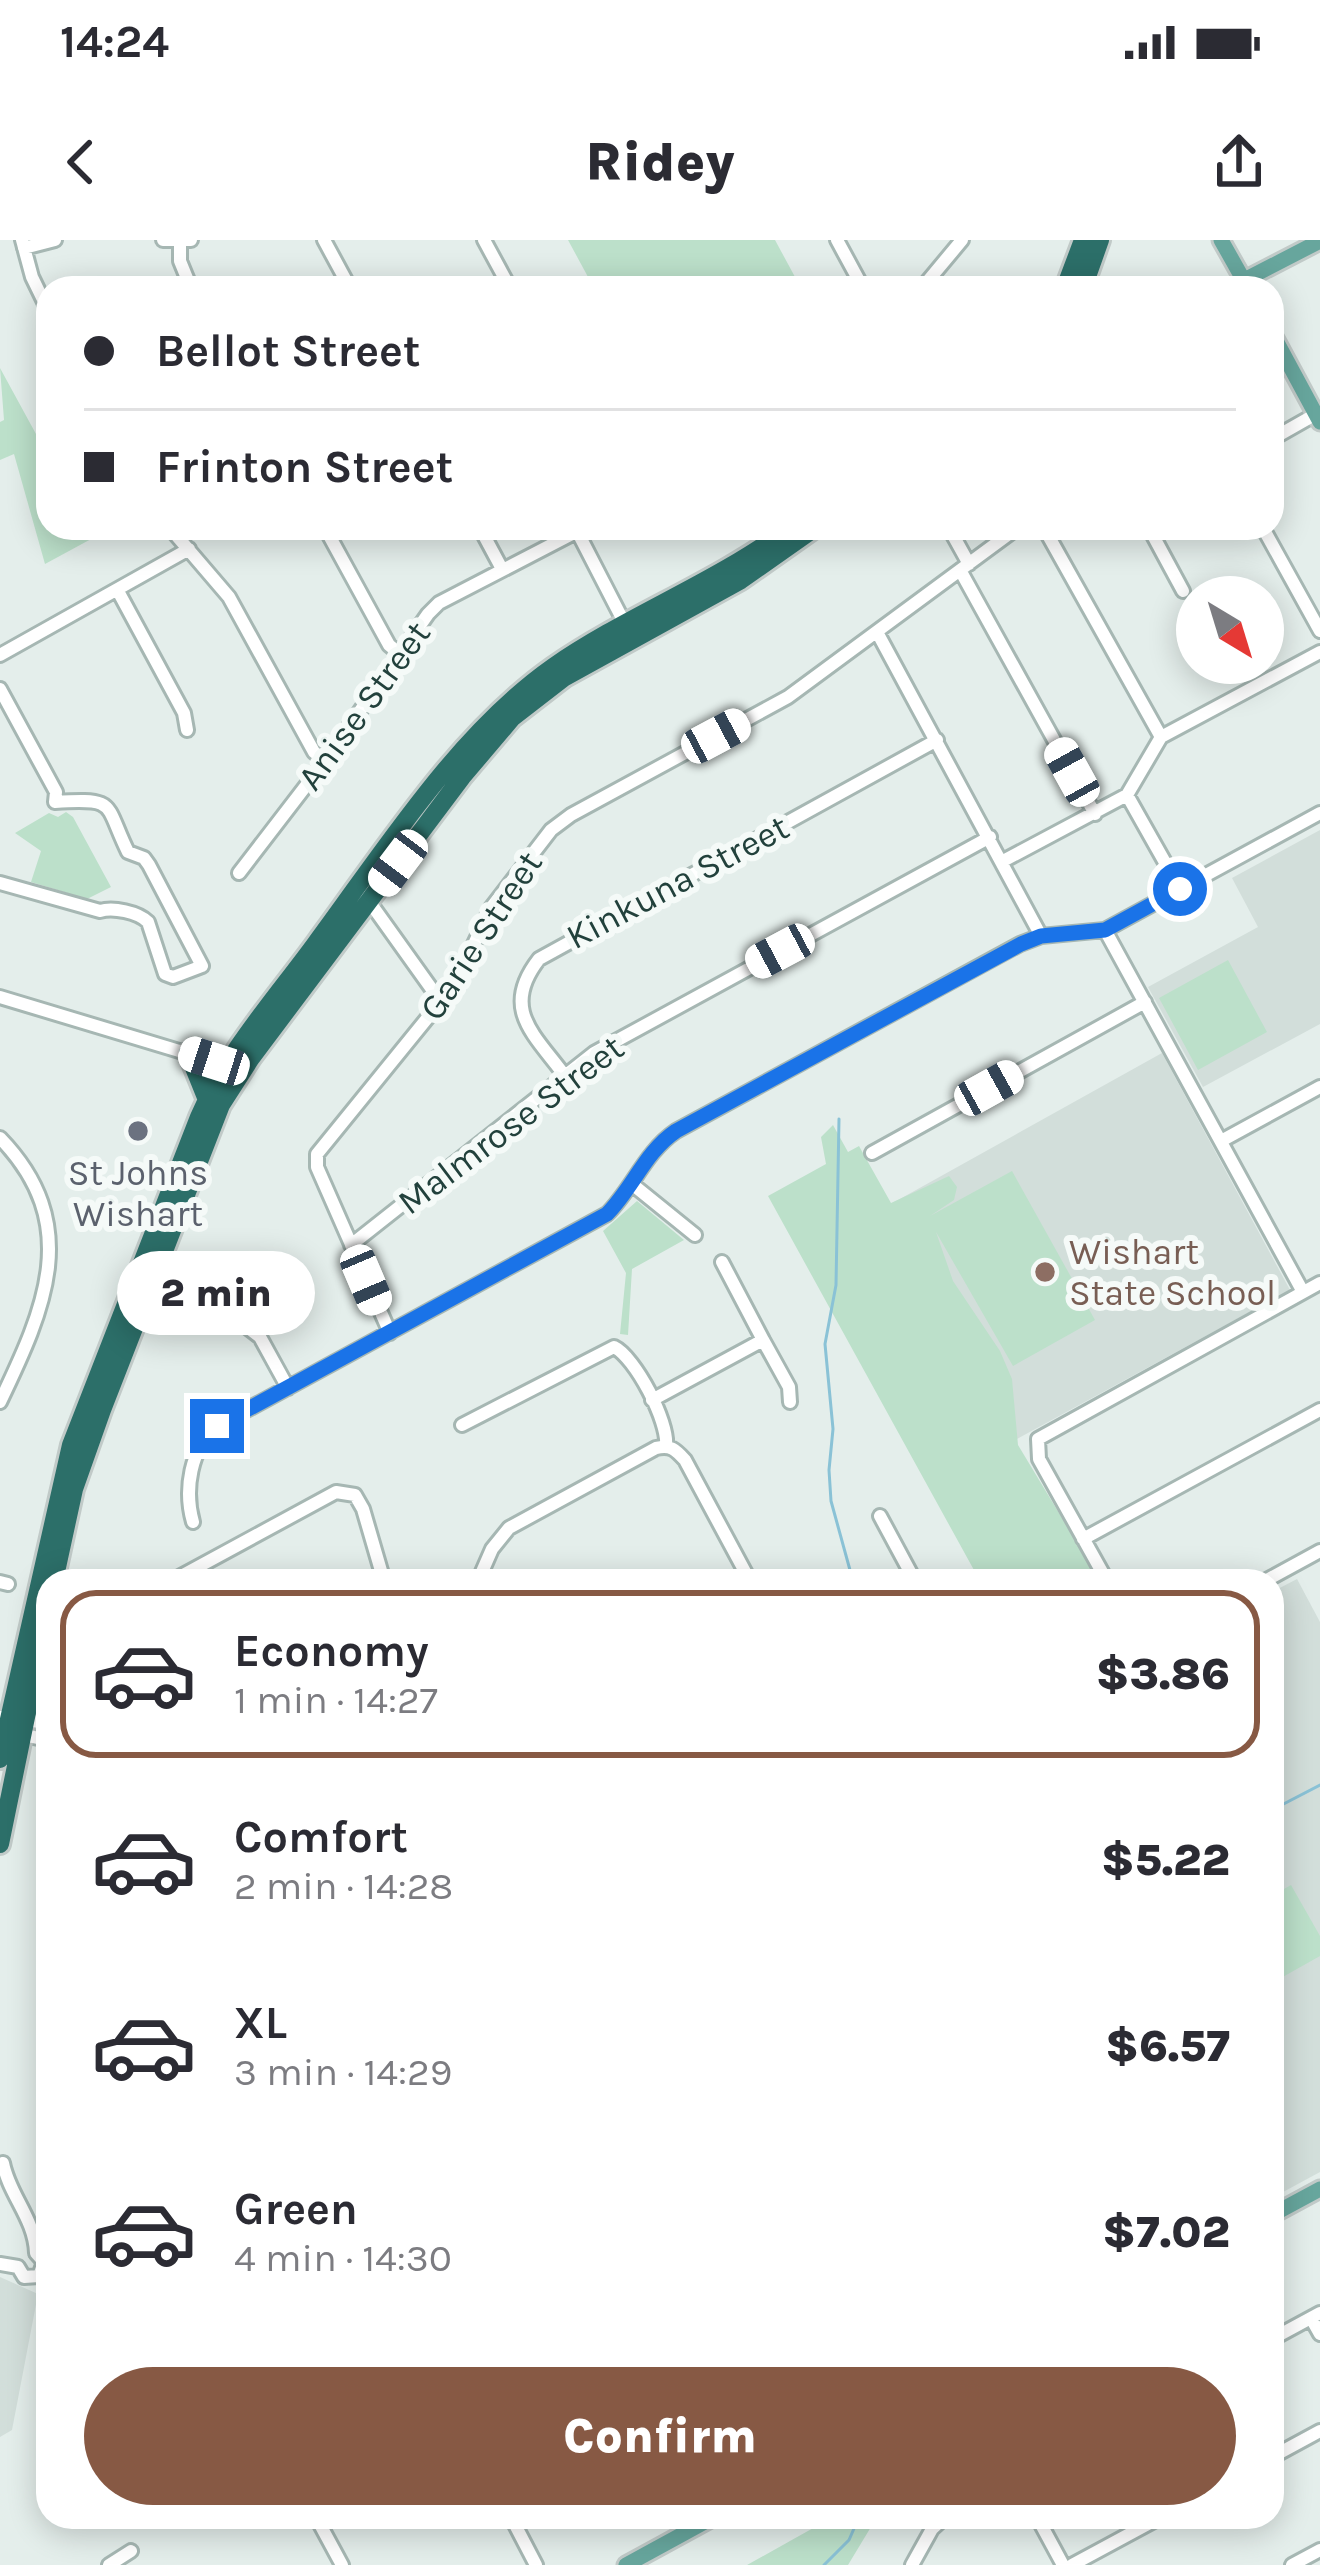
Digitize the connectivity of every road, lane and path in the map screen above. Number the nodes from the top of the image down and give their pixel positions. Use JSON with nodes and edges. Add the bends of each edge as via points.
{"nodes":[{"id":1,"x":55,"y":240,"type":"edge"},
{"id":2,"x":163,"y":240,"type":"edge"},
{"id":3,"x":324,"y":240,"type":"edge"},
{"id":4,"x":484,"y":240,"type":"edge"},
{"id":5,"x":837,"y":240,"type":"edge"},
{"id":6,"x":962,"y":240,"type":"edge"},
{"id":7,"x":1083,"y":240,"type":"edge"},
{"id":8,"x":1100,"y":240,"type":"edge"},
{"id":9,"x":1221,"y":240,"type":"edge"},
{"id":10,"x":1320,"y":241,"type":"edge"},
{"id":11,"x":186,"y":242,"type":"edge"},
{"id":12,"x":24,"y":244,"type":"edge"},
{"id":13,"x":186,"y":276,"type":"edge"},
{"id":14,"x":344,"y":276,"type":"edge"},
{"id":15,"x":504,"y":276,"type":"edge"},
{"id":16,"x":856,"y":276,"type":"edge"},
{"id":17,"x":932,"y":276,"type":"edge"},
{"id":18,"x":1070,"y":276,"type":"edge"},
{"id":19,"x":1087,"y":276,"type":"edge"},
{"id":20,"x":1236,"y":276,"type":"edge"},
{"id":21,"x":1258,"y":276,"type":"edge"},
{"id":22,"x":36,"y":285,"type":"edge"},
{"id":23,"x":1284,"y":355,"type":"edge"},
{"id":24,"x":1318,"y":418,"type":"edge"},
{"id":25,"x":1284,"y":434,"type":"edge"},
{"id":26,"x":181,"y":540,"type":"edge"},
{"id":27,"x":332,"y":540,"type":"edge"},
{"id":28,"x":486,"y":540,"type":"edge"},
{"id":29,"x":557,"y":540,"type":"edge"},
{"id":30,"x":581,"y":540,"type":"edge"},
{"id":31,"x":771,"y":540,"type":"edge"},
{"id":32,"x":798,"y":540,"type":"edge"},
{"id":33,"x":955,"y":540,"type":"edge"},
{"id":34,"x":1001,"y":540,"type":"edge"},
{"id":35,"x":1051,"y":540,"type":"edge"},
{"id":36,"x":1156,"y":540,"type":"edge"},
{"id":37,"x":1270,"y":540,"type":"edge"},
{"id":38,"x":189,"y":549,"type":"junction"},
{"id":39,"x":965,"y":567,"type":"junction"},
{"id":40,"x":502,"y":569,"type":"junction"},
{"id":41,"x":1176,"y":577,"type":"edge"},
{"id":42,"x":118,"y":592,"type":"junction"},
{"id":43,"x":629,"y":632,"type":"junction"},
{"id":44,"x":877,"y":632,"type":"junction"},
{"id":45,"x":1320,"y":632,"type":"edge"},
{"id":46,"x":1320,"y":652,"type":"edge"},
{"id":47,"x":400,"y":653,"type":"junction"},
{"id":48,"x":0,"y":655,"type":"edge"},
{"id":49,"x":0,"y":688,"type":"edge"},
{"id":50,"x":188,"y":730,"type":"dead end"},
{"id":51,"x":1160,"y":737,"type":"junction"},
{"id":52,"x":938,"y":740,"type":"junction"},
{"id":53,"x":325,"y":760,"type":"junction"},
{"id":54,"x":1127,"y":795,"type":"junction"},
{"id":55,"x":1320,"y":813,"type":"edge"},
{"id":56,"x":1095,"y":814,"type":"junction"},
{"id":57,"x":990,"y":837,"type":"junction"},
{"id":58,"x":1004,"y":861,"type":"junction"},
{"id":59,"x":239,"y":873,"type":"dead end"},
{"id":60,"x":0,"y":883,"type":"edge"},
{"id":61,"x":1180,"y":889,"type":"junction"},
{"id":62,"x":364,"y":894,"type":"junction"},
{"id":63,"x":1105,"y":930,"type":"junction"},
{"id":64,"x":1041,"y":936,"type":"junction"},
{"id":65,"x":0,"y":997,"type":"edge"},
{"id":66,"x":441,"y":1002,"type":"junction"},
{"id":67,"x":1145,"y":1002,"type":"junction"},
{"id":68,"x":188,"y":1053,"type":"junction"},
{"id":69,"x":234,"y":1068,"type":"junction"},
{"id":70,"x":565,"y":1076,"type":"junction"},
{"id":71,"x":1320,"y":1087,"type":"edge"},
{"id":72,"x":207,"y":1100,"type":"junction"},
{"id":73,"x":0,"y":1138,"type":"edge"},
{"id":74,"x":1221,"y":1141,"type":"junction"},
{"id":75,"x":872,"y":1153,"type":"dead end"},
{"id":76,"x":632,"y":1184,"type":"junction"},
{"id":77,"x":695,"y":1234,"type":"dead end"},
{"id":78,"x":351,"y":1245,"type":"junction"},
{"id":79,"x":722,"y":1262,"type":"dead end"},
{"id":80,"x":1320,"y":1282,"type":"edge"},
{"id":81,"x":1304,"y":1292,"type":"junction"},
{"id":82,"x":247,"y":1327,"type":"dead end"},
{"id":83,"x":390,"y":1333,"type":"junction"},
{"id":84,"x":763,"y":1340,"type":"junction"},
{"id":85,"x":288,"y":1388,"type":"junction"},
{"id":86,"x":652,"y":1400,"type":"junction"},
{"id":87,"x":0,"y":1402,"type":"edge"},
{"id":88,"x":790,"y":1402,"type":"dead end"},
{"id":89,"x":1320,"y":1410,"type":"edge"},
{"id":90,"x":462,"y":1425,"type":"dead end"},
{"id":91,"x":666,"y":1446,"type":"junction"},
{"id":92,"x":880,"y":1516,"type":"dead end"},
{"id":93,"x":193,"y":1522,"type":"dead end"},
{"id":94,"x":1083,"y":1539,"type":"junction"},
{"id":95,"x":1320,"y":1551,"type":"edge"},
{"id":96,"x":43,"y":1569,"type":"edge"},
{"id":97,"x":57,"y":1569,"type":"edge"},
{"id":98,"x":194,"y":1569,"type":"edge"},
{"id":99,"x":380,"y":1569,"type":"edge"},
{"id":100,"x":483,"y":1569,"type":"edge"},
{"id":101,"x":744,"y":1569,"type":"edge"},
{"id":102,"x":909,"y":1569,"type":"edge"},
{"id":103,"x":1100,"y":1569,"type":"edge"},
{"id":104,"x":1284,"y":1571,"type":"edge"},
{"id":105,"x":36,"y":1602,"type":"edge"},
{"id":106,"x":36,"y":1667,"type":"edge"},
{"id":107,"x":10,"y":1718,"type":"edge"},
{"id":108,"x":36,"y":1733,"type":"edge"},
{"id":109,"x":0,"y":1759,"type":"edge"},
{"id":110,"x":0,"y":1844,"type":"edge"},
{"id":111,"x":3,"y":2163,"type":"edge"},
{"id":112,"x":1320,"y":2189,"type":"edge"},
{"id":113,"x":1284,"y":2208,"type":"edge"},
{"id":114,"x":36,"y":2252,"type":"joint"},
{"id":115,"x":0,"y":2264,"type":"edge"},
{"id":116,"x":18,"y":2267,"type":"junction"},
{"id":117,"x":36,"y":2275,"type":"edge"},
{"id":118,"x":1316,"y":2315,"type":"edge"},
{"id":119,"x":1284,"y":2332,"type":"edge"},
{"id":120,"x":1320,"y":2334,"type":"edge"},
{"id":121,"x":1320,"y":2431,"type":"edge"},
{"id":122,"x":1284,"y":2450,"type":"edge"},
{"id":123,"x":322,"y":2529,"type":"edge"},
{"id":124,"x":517,"y":2529,"type":"edge"},
{"id":125,"x":692,"y":2529,"type":"edge"},
{"id":126,"x":932,"y":2529,"type":"edge"},
{"id":127,"x":1043,"y":2529,"type":"edge"},
{"id":128,"x":1139,"y":2529,"type":"edge"},
{"id":129,"x":1320,"y":2550,"type":"edge"},
{"id":130,"x":131,"y":2551,"type":"dead end"},
{"id":131,"x":109,"y":2565,"type":"edge"},
{"id":132,"x":342,"y":2565,"type":"edge"},
{"id":133,"x":536,"y":2565,"type":"edge"},
{"id":134,"x":626,"y":2565,"type":"edge"},
{"id":135,"x":912,"y":2565,"type":"edge"},
{"id":136,"x":1063,"y":2565,"type":"edge"},
{"id":137,"x":1072,"y":2565,"type":"edge"},
{"id":138,"x":1292,"y":2565,"type":"edge"}],
"edges":[{"from":1,"to":12,"type":"street"},
{"from":2,"to":11,"type":"street"},
{"from":3,"to":14,"type":"street"},
{"from":4,"to":15,"type":"street"},
{"from":5,"to":16,"type":"street"},
{"from":6,"to":17,"type":"street"},
{"from":7,"to":18,"type":"highway"},
{"from":8,"to":19,"type":"highway"},
{"from":9,"to":20,"type":"main road"},
{"from":10,"to":21,"type":"main road"},
{"from":11,"to":13,"type":"street","via":[[180,261]]},
{"from":12,"to":22,"type":"street"},
{"from":23,"to":24,"type":"main road"},
{"from":24,"to":25,"type":"street"},
{"from":26,"to":38,"type":"street"},
{"from":27,"to":47,"type":"street"},
{"from":28,"to":40,"type":"street"},
{"from":29,"to":40,"type":"street","name":"Anise Street"},
{"from":30,"to":43,"type":"street"},
{"from":31,"to":43,"type":"highway"},
{"from":32,"to":43,"type":"highway","via":[[741,580]]},
{"from":33,"to":39,"type":"street"},
{"from":34,"to":39,"type":"street","name":"Garie Street"},
{"from":35,"to":51,"type":"street"},
{"from":36,"to":41,"type":"street"},
{"from":37,"to":45,"type":"street"},
{"from":38,"to":42,"type":"street"},
{"from":38,"to":53,"type":"street","via":[[229,597]]},
{"from":39,"to":44,"type":"street","name":"Garie Street"},
{"from":39,"to":56,"type":"street"},
{"from":40,"to":47,"type":"street","name":"Anise Street","via":[[440,603]]},
{"from":42,"to":48,"type":"street"},
{"from":42,"to":50,"type":"street"},
{"from":43,"to":62,"type":"highway","via":[[512,718]]},
{"from":44,"to":52,"type":"street"},
{"from":44,"to":66,"type":"street","name":"Garie Street","via":[[788,697],[559,823],[491,908]]},
{"from":46,"to":51,"type":"street"},
{"from":47,"to":53,"type":"street","name":"Anise Street"},
{"from":49,"to":60,"type":"street","via":[[55,802],[91,800],[114,813],[128,853],[149,865],[202,966],[165,974],[142,916]]},
{"from":51,"to":54,"type":"street"},
{"from":52,"to":57,"type":"street"},
{"from":52,"to":70,"type":"street","name":"Kinkuna Street","via":[[539,959],[523,983],[520,1009]]},
{"from":53,"to":59,"type":"street","name":"Anise Street"},
{"from":54,"to":56,"type":"street"},
{"from":54,"to":61,"type":"street"},
{"from":55,"to":61,"type":"street"},
{"from":56,"to":58,"type":"street"},
{"from":57,"to":58,"type":"street"},
{"from":57,"to":70,"type":"street","name":"Malmrose Street","via":[[612,1042]]},
{"from":58,"to":64,"type":"street"},
{"from":61,"to":63,"type":"street"},
{"from":62,"to":66,"type":"street"},
{"from":62,"to":69,"type":"highway"},
{"from":63,"to":64,"type":"street"},
{"from":63,"to":67,"type":"street"},
{"from":64,"to":76,"type":"street","via":[[676,1131]]},
{"from":65,"to":68,"type":"street"},
{"from":66,"to":78,"type":"street","name":"Garie Street","via":[[316,1154]]},
{"from":67,"to":74,"type":"street"},
{"from":67,"to":75,"type":"street"},
{"from":68,"to":69,"type":"street"},
{"from":68,"to":72,"type":"highway"},
{"from":69,"to":72,"type":"highway"},
{"from":69,"to":97,"type":"highway","via":[[94,1431]]},
{"from":70,"to":78,"type":"street","name":"Malmrose Street"},
{"from":71,"to":74,"type":"street"},
{"from":72,"to":96,"type":"highway","via":[[71,1445]]},
{"from":73,"to":87,"type":"street","via":[[35,1183],[50,1235],[46,1293]]},
{"from":74,"to":81,"type":"street"},
{"from":76,"to":77,"type":"street"},
{"from":76,"to":83,"type":"street","via":[[607,1214]]},
{"from":78,"to":83,"type":"street","name":"Garie Street"},
{"from":79,"to":84,"type":"street"},
{"from":80,"to":81,"type":"street"},
{"from":81,"to":94,"type":"street","via":[[1046,1431],[1036,1446],[1039,1459]]},
{"from":82,"to":85,"type":"street"},
{"from":83,"to":85,"type":"street"},
{"from":84,"to":86,"type":"street"},
{"from":84,"to":88,"type":"street"},
{"from":85,"to":93,"type":"street","via":[[209,1433],[187,1487]]},
{"from":86,"to":90,"type":"street","via":[[614,1347]]},
{"from":86,"to":91,"type":"street"},
{"from":89,"to":94,"type":"street"},
{"from":91,"to":100,"type":"street","via":[[509,1528]]},
{"from":91,"to":101,"type":"street","via":[[685,1460]]},
{"from":92,"to":102,"type":"street"},
{"from":94,"to":103,"type":"street"},
{"from":95,"to":104,"type":"street"},
{"from":98,"to":99,"type":"street","via":[[344,1491],[363,1509]]},
{"from":105,"to":107,"type":"highway"},
{"from":106,"to":107,"type":"highway"},
{"from":107,"to":108,"type":"street"},
{"from":107,"to":109,"type":"highway"},
{"from":107,"to":110,"type":"highway"},
{"from":111,"to":114,"type":"street"},
{"from":112,"to":113,"type":"main road"},
{"from":114,"to":116,"type":"street","via":[[21,2256]]},
{"from":115,"to":116,"type":"street"},
{"from":116,"to":117,"type":"street"},
{"from":118,"to":119,"type":"street"},
{"from":118,"to":120,"type":"street"},
{"from":121,"to":122,"type":"street"},
{"from":123,"to":132,"type":"street"},
{"from":124,"to":133,"type":"street"},
{"from":125,"to":134,"type":"main road"},
{"from":126,"to":135,"type":"street"},
{"from":127,"to":136,"type":"street"},
{"from":128,"to":137,"type":"street"},
{"from":129,"to":138,"type":"street"},
{"from":130,"to":131,"type":"street"}]}
